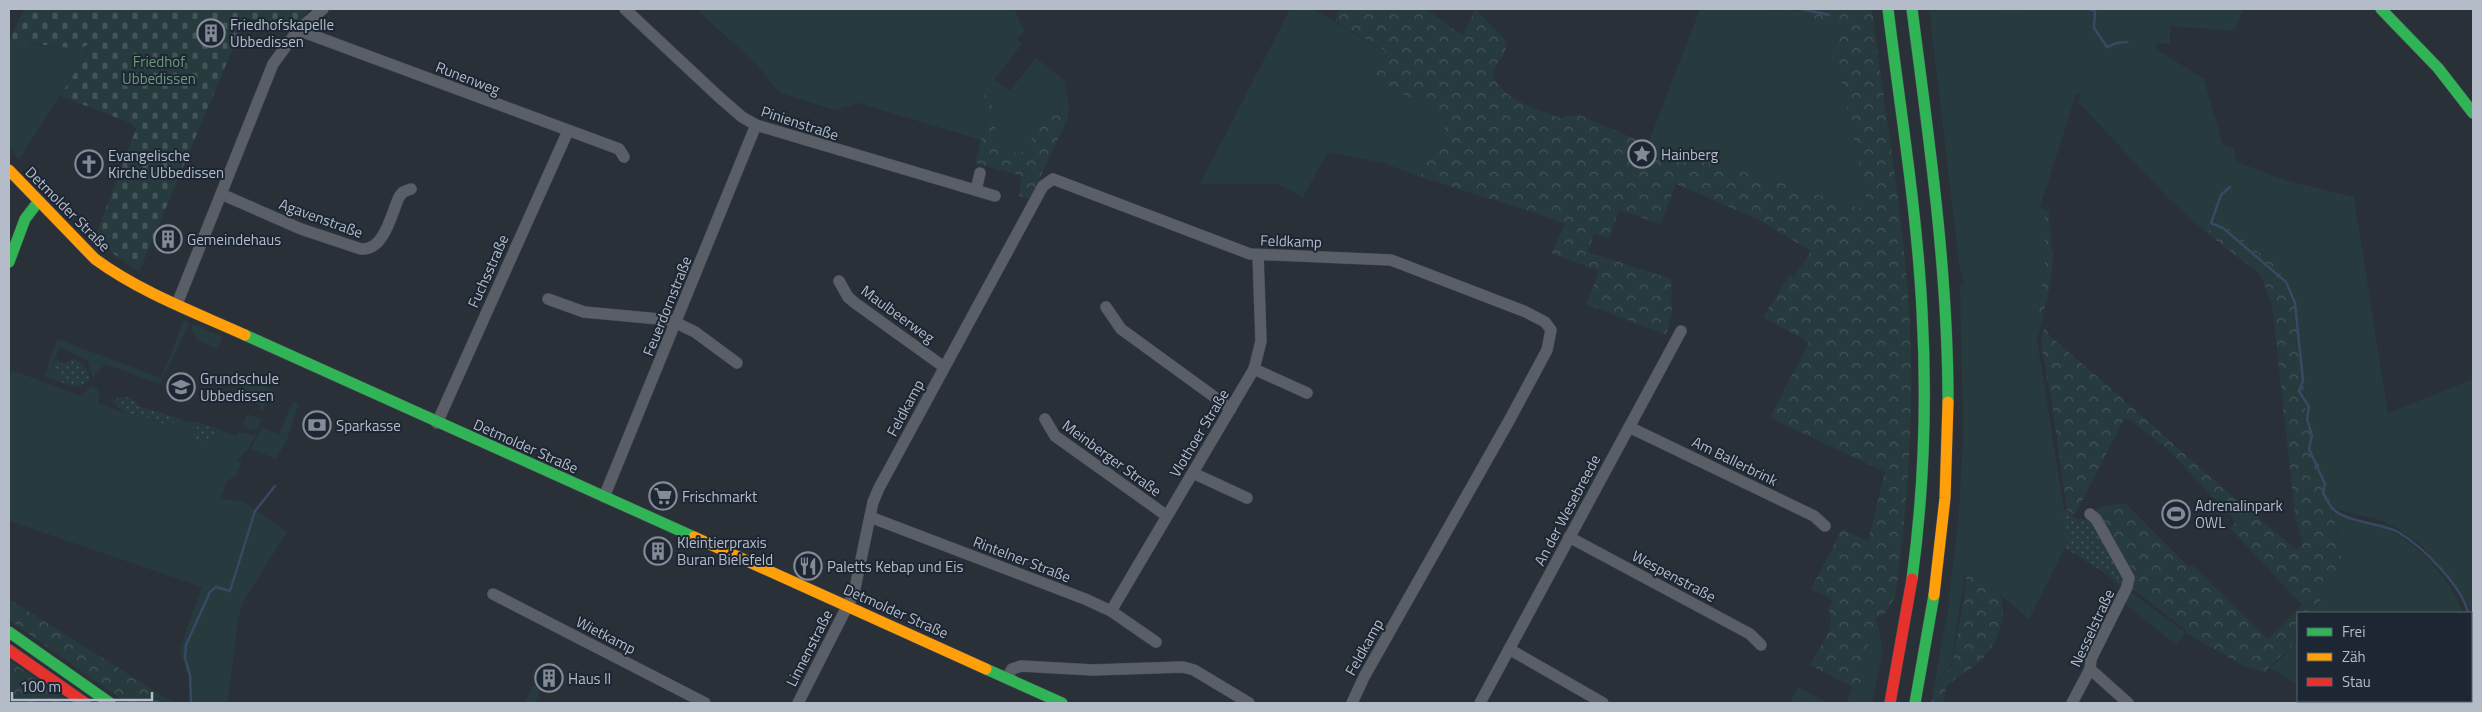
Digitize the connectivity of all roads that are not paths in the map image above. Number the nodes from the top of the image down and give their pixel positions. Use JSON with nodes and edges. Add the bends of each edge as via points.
{"nodes":[{"id":1,"x":323,"y":9,"type":"edge"},
{"id":2,"x":624,"y":9,"type":"edge"},
{"id":3,"x":1888,"y":9,"type":"edge"},
{"id":4,"x":1912,"y":9,"type":"edge"},
{"id":5,"x":2380,"y":9,"type":"edge"},
{"id":6,"x":298,"y":30,"type":"junction"},
{"id":7,"x":2473,"y":113,"type":"edge"},
{"id":8,"x":756,"y":125,"type":"junction"},
{"id":9,"x":568,"y":131,"type":"junction"},
{"id":10,"x":624,"y":157,"type":"dead end"},
{"id":11,"x":9,"y":170,"type":"edge"},
{"id":12,"x":980,"y":173,"type":"dead end"},
{"id":13,"x":411,"y":189,"type":"dead end"},
{"id":14,"x":976,"y":190,"type":"junction"},
{"id":15,"x":222,"y":194,"type":"junction"},
{"id":16,"x":995,"y":196,"type":"dead end"},
{"id":17,"x":38,"y":202,"type":"junction"},
{"id":18,"x":1258,"y":255,"type":"junction"},
{"id":19,"x":9,"y":262,"type":"edge"},
{"id":20,"x":839,"y":281,"type":"dead end"},
{"id":21,"x":548,"y":298,"type":"dead end"},
{"id":22,"x":177,"y":304,"type":"junction"},
{"id":23,"x":1106,"y":307,"type":"dead end"},
{"id":24,"x":676,"y":322,"type":"junction"},
{"id":25,"x":1681,"y":331,"type":"dead end"},
{"id":26,"x":737,"y":363,"type":"dead end"},
{"id":27,"x":944,"y":367,"type":"junction"},
{"id":28,"x":1254,"y":369,"type":"junction"},
{"id":29,"x":1307,"y":393,"type":"dead end"},
{"id":30,"x":1231,"y":409,"type":"junction"},
{"id":31,"x":1045,"y":419,"type":"dead end"},
{"id":32,"x":437,"y":422,"type":"junction"},
{"id":33,"x":1629,"y":427,"type":"junction"},
{"id":34,"x":1193,"y":473,"type":"junction"},
{"id":35,"x":604,"y":497,"type":"junction"},
{"id":36,"x":1247,"y":498,"type":"dead end"},
{"id":37,"x":2090,"y":514,"type":"dead end"},
{"id":38,"x":1167,"y":516,"type":"junction"},
{"id":39,"x":870,"y":517,"type":"junction"},
{"id":40,"x":1826,"y":526,"type":"dead end"},
{"id":41,"x":1569,"y":538,"type":"junction"},
{"id":42,"x":493,"y":594,"type":"dead end"},
{"id":43,"x":848,"y":606,"type":"junction"},
{"id":44,"x":1111,"y":611,"type":"junction"},
{"id":45,"x":9,"y":632,"type":"edge"},
{"id":46,"x":1156,"y":642,"type":"dead end"},
{"id":47,"x":1761,"y":645,"type":"dead end"},
{"id":48,"x":1509,"y":648,"type":"junction"},
{"id":49,"x":9,"y":650,"type":"edge"},
{"id":50,"x":2090,"y":669,"type":"junction"},
{"id":51,"x":1008,"y":678,"type":"junction"},
{"id":52,"x":85,"y":703,"type":"edge"},
{"id":53,"x":110,"y":703,"type":"edge"},
{"id":54,"x":705,"y":703,"type":"edge"},
{"id":55,"x":798,"y":703,"type":"edge"},
{"id":56,"x":1062,"y":703,"type":"edge"},
{"id":57,"x":1249,"y":703,"type":"edge"},
{"id":58,"x":1352,"y":703,"type":"edge"},
{"id":59,"x":1480,"y":703,"type":"edge"},
{"id":60,"x":1603,"y":703,"type":"edge"},
{"id":61,"x":1890,"y":703,"type":"edge"},
{"id":62,"x":1915,"y":703,"type":"edge"},
{"id":63,"x":2072,"y":703,"type":"edge"},
{"id":64,"x":2128,"y":703,"type":"edge"}],
"edges":[{"from":1,"to":6,"type":"street"},
{"from":2,"to":8,"type":"street","name":"Pinienstraße","via":[[719,97]]},
{"from":3,"to":61,"type":"main road","via":[[1916,241],[1924,394],[1923,470],[1917,543],[1903,642]]},
{"from":4,"to":62,"type":"main road","via":[[1942,257],[1948,390],[1940,548]]},
{"from":5,"to":7,"type":"main road","via":[[2438,68]]},
{"from":6,"to":9,"type":"street","name":"Runenweg"},
{"from":6,"to":15,"type":"street","via":[[264,79]]},
{"from":8,"to":14,"type":"street","name":"Pinienstraße"},
{"from":8,"to":24,"type":"street","name":"Feuerdornstraße"},
{"from":9,"to":10,"type":"street","name":"Runenweg","via":[[619,149]]},
{"from":9,"to":32,"type":"street","name":"Fuchsstraße"},
{"from":11,"to":17,"type":"main road","name":"Detmolder Straße"},
{"from":12,"to":14,"type":"street"},
{"from":13,"to":15,"type":"street","name":"Agavenstraße","via":[[403,192],[380,240],[370,250],[301,229]]},
{"from":14,"to":16,"type":"street","name":"Pinienstraße"},
{"from":15,"to":22,"type":"street"},
{"from":17,"to":19,"type":"main road","via":[[25,219]]},
{"from":17,"to":22,"type":"main road","name":"Detmolder Straße","via":[[102,265]]},
{"from":18,"to":27,"type":"street","name":"Feldkamp","via":[[1057,179],[1050,180],[1043,186]]},
{"from":18,"to":28,"type":"street","name":"Vlothoer Straße","via":[[1261,329],[1260,351]]},
{"from":18,"to":58,"type":"street","name":"Feldkamp","via":[[1391,260],[1526,312],[1545,322],[1551,330],[1547,350]]},
{"from":20,"to":27,"type":"street","name":"Maulbeerweg","via":[[855,303]]},
{"from":21,"to":24,"type":"street","via":[[584,312]]},
{"from":22,"to":32,"type":"main road","name":"Detmolder Straße"},
{"from":23,"to":30,"type":"street","via":[[1121,329]]},
{"from":24,"to":26,"type":"street"},
{"from":24,"to":35,"type":"street","name":"Feuerdornstraße"},
{"from":25,"to":33,"type":"street","name":"An der Wesebreede"},
{"from":27,"to":39,"type":"street","name":"Feldkamp","via":[[879,488]]},
{"from":28,"to":29,"type":"street"},
{"from":28,"to":30,"type":"street","name":"Vlothoer Straße"},
{"from":30,"to":34,"type":"street","name":"Vlothoer Straße"},
{"from":31,"to":38,"type":"street","name":"Meinberger Straße","via":[[1055,436]]},
{"from":32,"to":35,"type":"main road","name":"Detmolder Straße"},
{"from":33,"to":40,"type":"street","name":"Am Ballerbrink","via":[[1814,516]]},
{"from":33,"to":41,"type":"street","name":"An der Wesebreede"},
{"from":34,"to":36,"type":"street"},
{"from":34,"to":38,"type":"street","name":"Vlothoer Straße"},
{"from":35,"to":43,"type":"main road","name":"Detmolder Straße"},
{"from":37,"to":50,"type":"street","name":"Nesselstraße","via":[[2096,519],[2129,578],[2091,659]]},
{"from":38,"to":44,"type":"street","name":"Vlothoer Straße"},
{"from":39,"to":43,"type":"street","name":"Feldkamp","via":[[858,578]]},
{"from":39,"to":44,"type":"street","name":"Rintelner Straße"},
{"from":41,"to":47,"type":"street","name":"Wespenstraße","via":[[1750,634]]},
{"from":41,"to":48,"type":"street","name":"An der Wesebreede"},
{"from":42,"to":54,"type":"street","name":"Wietkamp"},
{"from":43,"to":51,"type":"main road","name":"Detmolder Straße"},
{"from":43,"to":55,"type":"street","name":"Linnenstraße"},
{"from":44,"to":46,"type":"street","name":"Rintelner Straße"},
{"from":45,"to":53,"type":"main road"},
{"from":48,"to":59,"type":"street","name":"An der Wesebreede"},
{"from":48,"to":60,"type":"street"},
{"from":49,"to":52,"type":"main road"},
{"from":50,"to":63,"type":"street","name":"Nesselstraße"},
{"from":50,"to":64,"type":"street"},
{"from":51,"to":56,"type":"main road","name":"Detmolder Straße"},
{"from":51,"to":57,"type":"street","via":[[1012,669],[1021,666],[1080,670],[1189,668]]}]}
